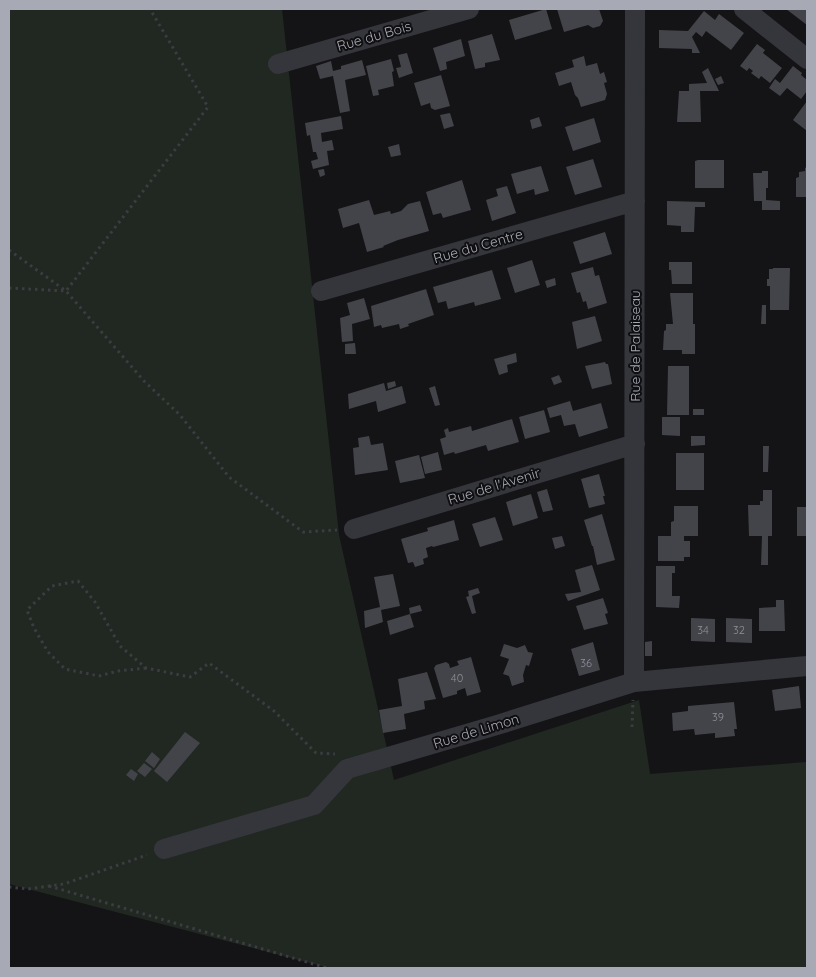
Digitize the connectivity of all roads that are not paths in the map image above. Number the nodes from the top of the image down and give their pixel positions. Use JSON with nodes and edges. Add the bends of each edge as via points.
{"nodes":[{"id":1,"x":469,"y":9,"type":"edge"},
{"id":2,"x":636,"y":9,"type":"edge"},
{"id":3,"x":744,"y":9,"type":"edge"},
{"id":4,"x":807,"y":58,"type":"edge"},
{"id":5,"x":278,"y":64,"type":"dead end"},
{"id":6,"x":635,"y":201,"type":"junction"},
{"id":7,"x":321,"y":291,"type":"dead end"},
{"id":8,"x":635,"y":444,"type":"junction"},
{"id":9,"x":354,"y":529,"type":"road end"},
{"id":10,"x":807,"y":666,"type":"edge"},
{"id":11,"x":634,"y":682,"type":"junction"},
{"id":12,"x":164,"y":849,"type":"road end"}],
"edges":[{"from":1,"to":5,"type":"street","name":"Rue du Bois"},
{"from":2,"to":6,"type":"street","name":"Rue de Palaiseau"},
{"from":3,"to":4,"type":"street"},
{"from":6,"to":7,"type":"street","name":"Rue du Centre"},
{"from":6,"to":8,"type":"street","name":"Rue de Palaiseau"},
{"from":8,"to":9,"type":"street","name":"Rue de l'Avenir"},
{"from":8,"to":11,"type":"street","name":"Rue de Palaiseau"},
{"from":10,"to":11,"type":"street","name":"Rue de Limon"},
{"from":11,"to":12,"type":"street","name":"Rue de Limon","via":[[347,769],[314,805]]}]}
